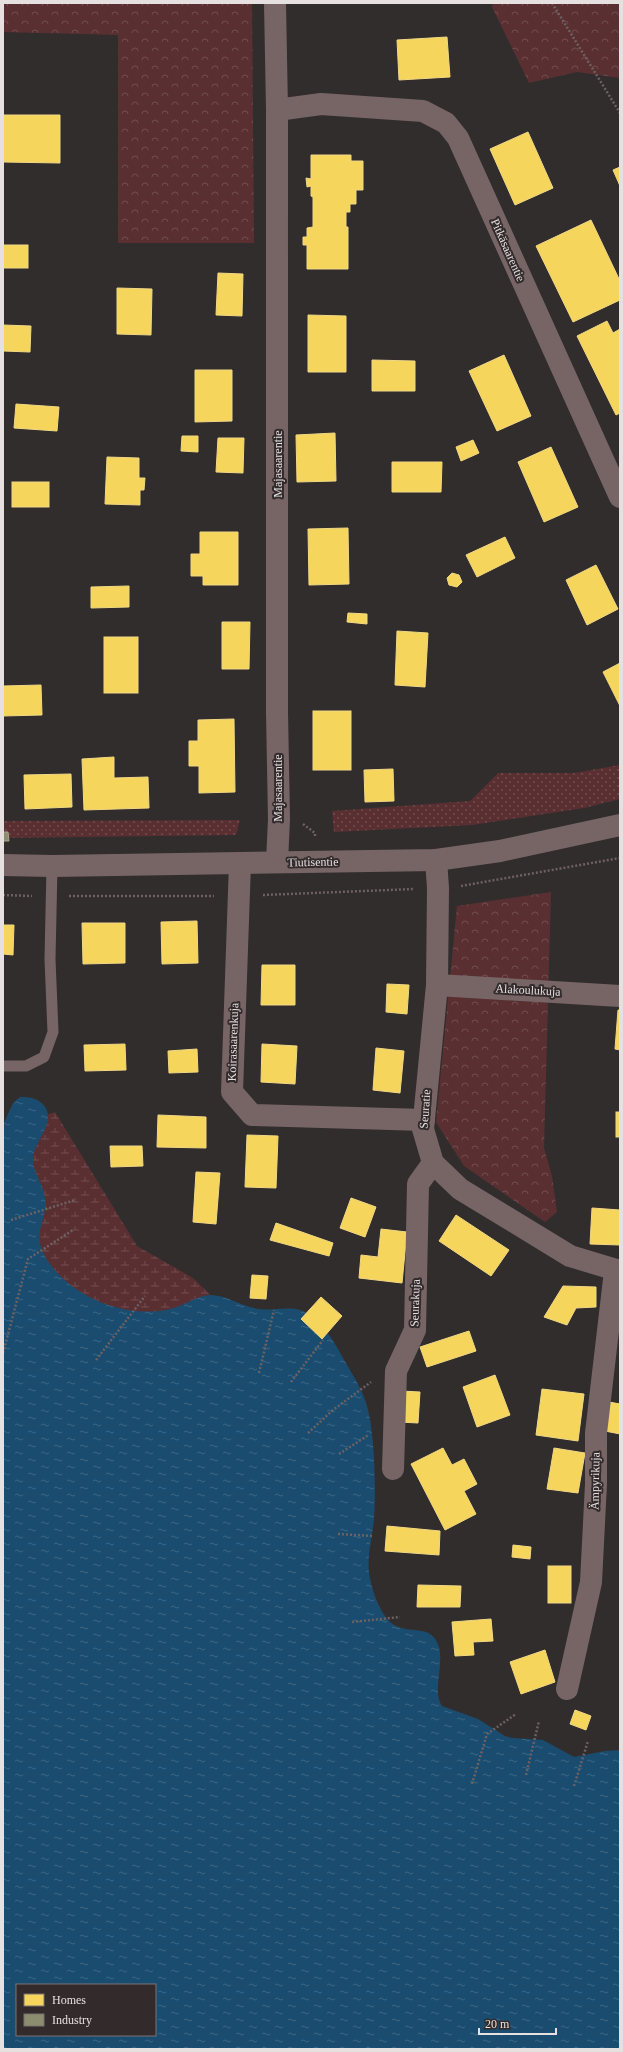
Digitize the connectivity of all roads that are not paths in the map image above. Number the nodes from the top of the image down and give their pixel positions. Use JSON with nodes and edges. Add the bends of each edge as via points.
{"nodes":[{"id":1,"x":275,"y":3,"type":"edge"},
{"id":2,"x":278,"y":110,"type":"junction"},
{"id":3,"x":620,"y":497,"type":"edge"},
{"id":4,"x":620,"y":825,"type":"edge"},
{"id":5,"x":436,"y":860,"type":"junction"},
{"id":6,"x":277,"y":862,"type":"junction"},
{"id":7,"x":240,"y":863,"type":"junction"},
{"id":8,"x":3,"y":865,"type":"edge"},
{"id":9,"x":52,"y":866,"type":"junction"},
{"id":10,"x":437,"y":985,"type":"junction"},
{"id":11,"x":620,"y":996,"type":"edge"},
{"id":12,"x":3,"y":1066,"type":"edge"},
{"id":13,"x":424,"y":1120,"type":"junction"},
{"id":14,"x":433,"y":1163,"type":"junction"},
{"id":15,"x":618,"y":1271,"type":"edge"},
{"id":16,"x":393,"y":1468,"type":"dead end"},
{"id":17,"x":567,"y":1689,"type":"dead end"}],
"edges":[{"from":1,"to":2,"type":"street","name":"Majasaarentie"},
{"from":2,"to":3,"type":"street","name":"Pitkäsaarentie","via":[[320,104],[423,111],[446,124],[458,138]]},
{"from":2,"to":6,"type":"street","name":"Majasaarentie"},
{"from":4,"to":5,"type":"street","name":"Tiutisentie","via":[[500,851]]},
{"from":5,"to":6,"type":"street","name":"Tiutisentie"},
{"from":5,"to":10,"type":"street","name":"Seuratie"},
{"from":6,"to":7,"type":"street","name":"Tiutisentie"},
{"from":7,"to":9,"type":"street","name":"Tiutisentie"},
{"from":7,"to":13,"type":"street","name":"Koirasaarenkuja","via":[[232,1092],[252,1115]]},
{"from":8,"to":9,"type":"street","name":"Tiutisentie"},
{"from":9,"to":12,"type":"lane","via":[[52,1032],[44,1057],[26,1066]]},
{"from":10,"to":11,"type":"street","name":"Alakoulukuja"},
{"from":10,"to":13,"type":"street","name":"Seuratie"},
{"from":13,"to":14,"type":"street","name":"Seuratie","via":[[422,1129]]},
{"from":14,"to":15,"type":"street","name":"Seuratie","via":[[460,1189],[570,1256]]},
{"from":14,"to":16,"type":"street","name":"Seurakuja","via":[[418,1184],[415,1330],[396,1371]]},
{"from":15,"to":17,"type":"street","name":"Ämpyrikuja","via":[[596,1433],[591,1582]]}]}
